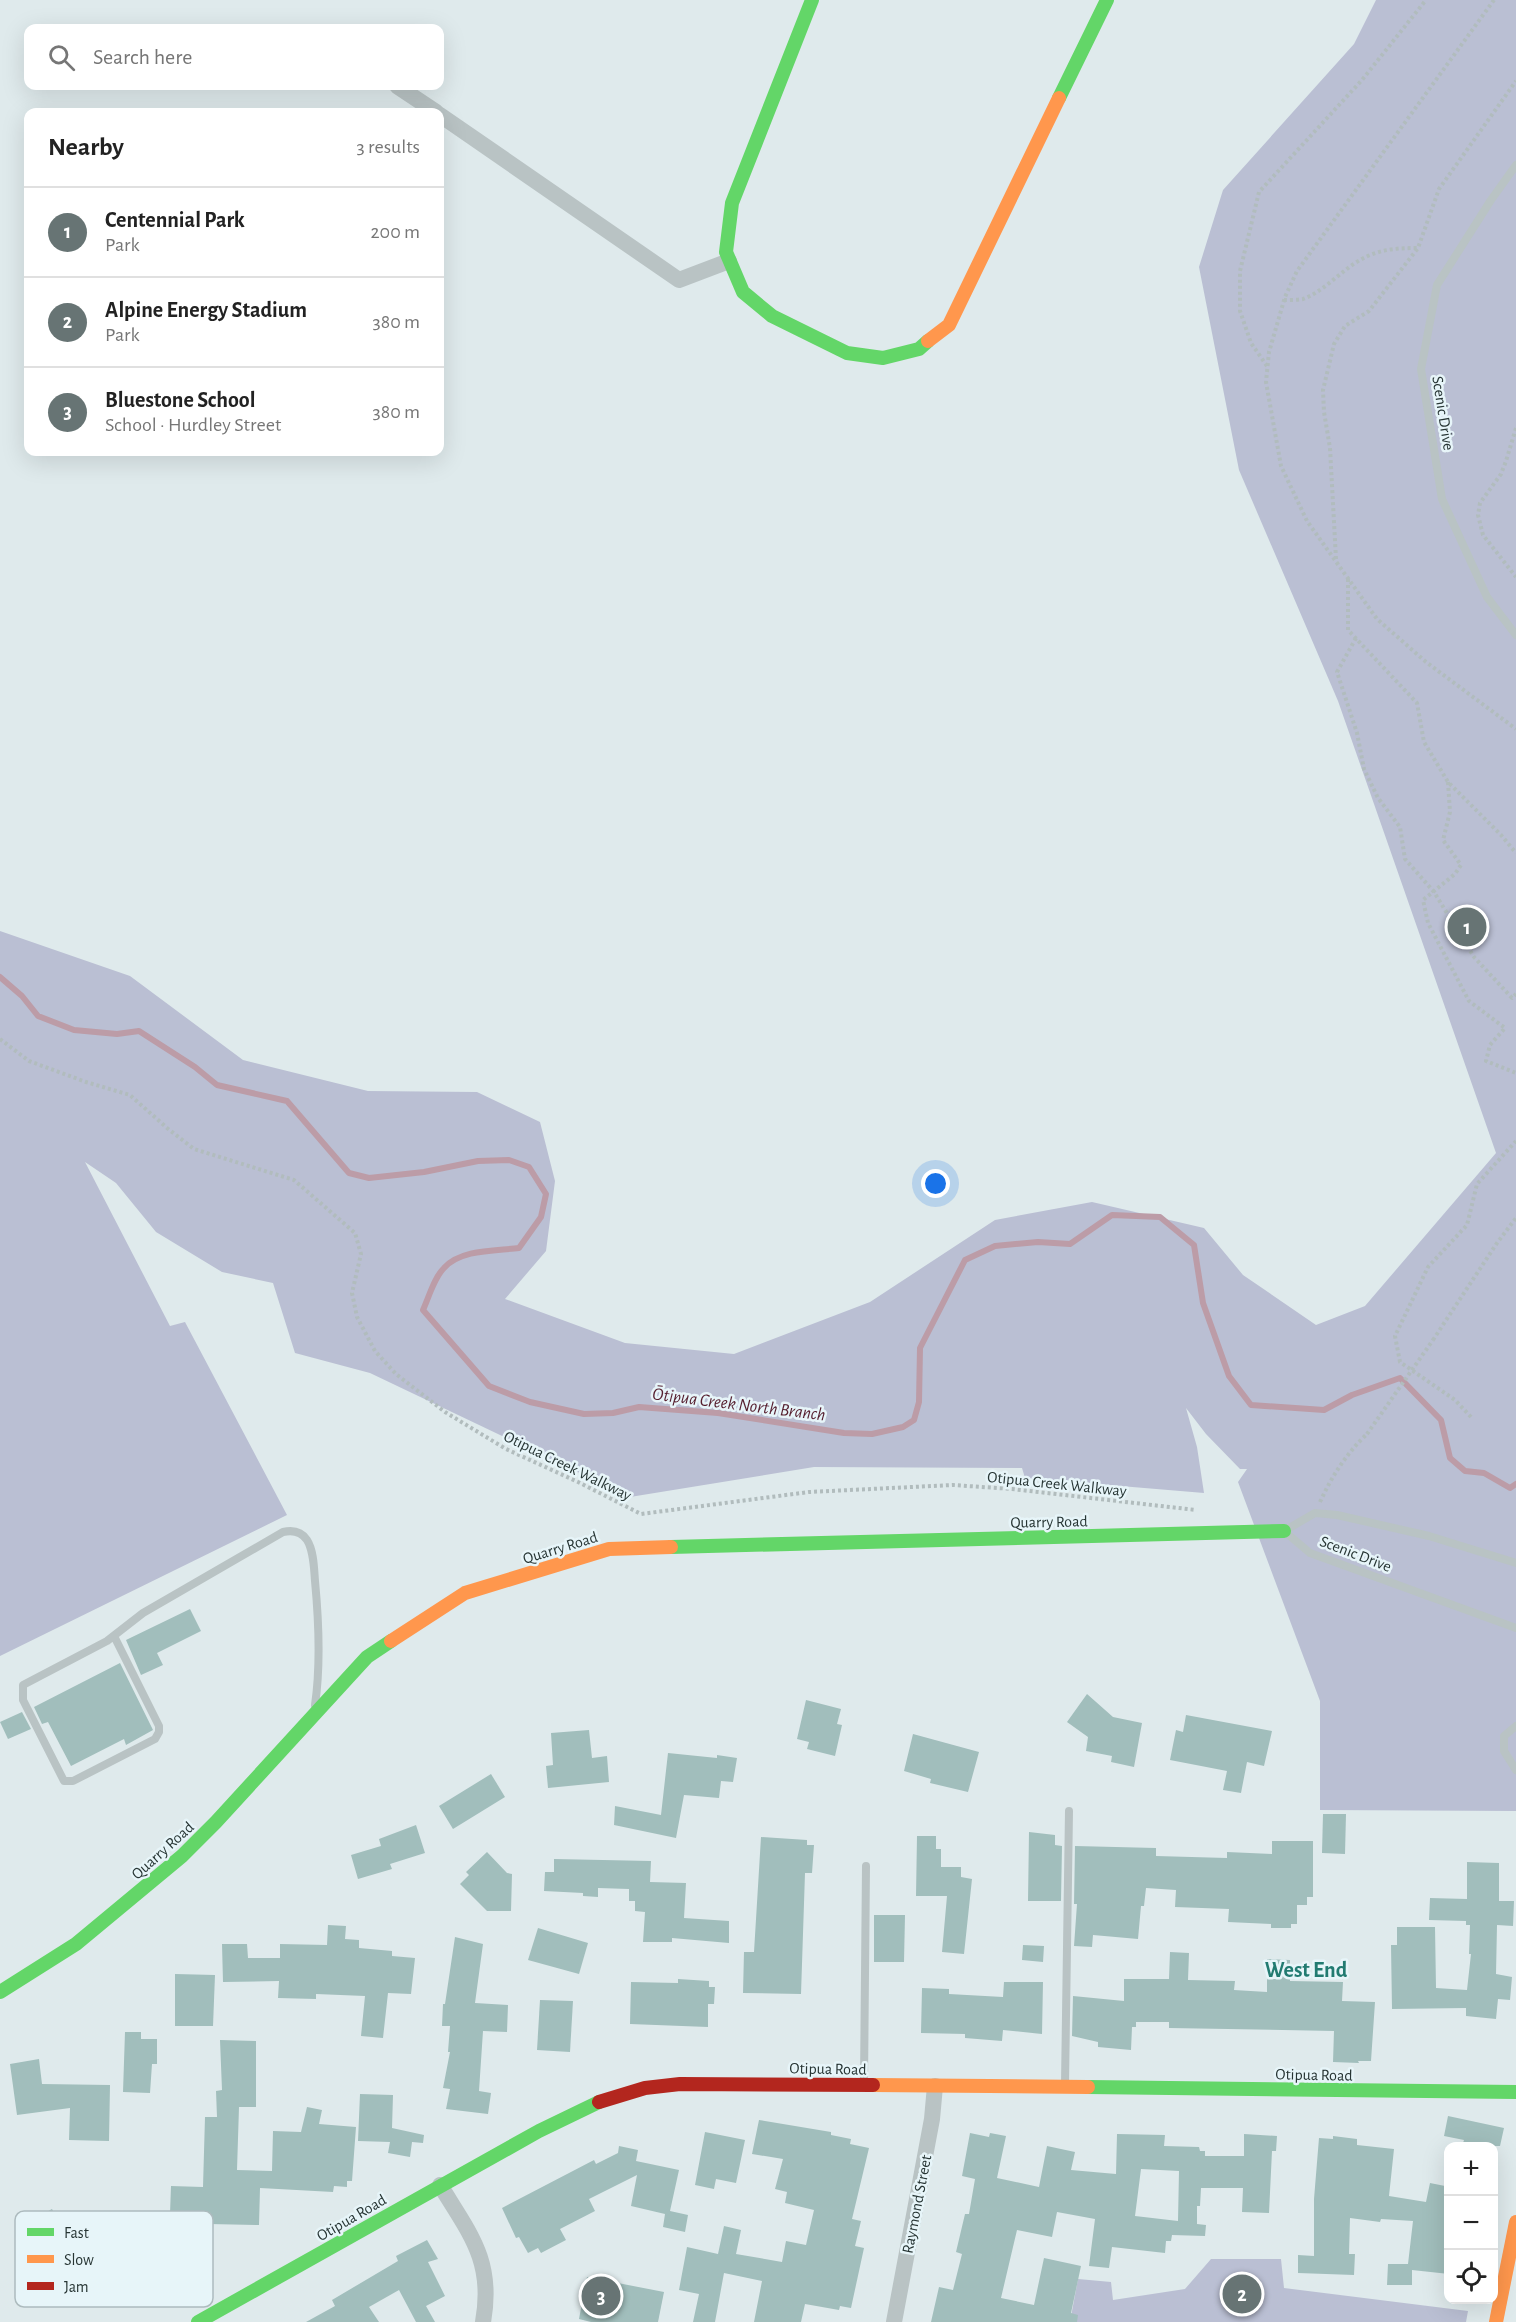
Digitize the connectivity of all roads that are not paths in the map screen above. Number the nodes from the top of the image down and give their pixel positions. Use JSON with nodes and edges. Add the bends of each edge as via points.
{"nodes":[{"id":1,"x":812,"y":0,"type":"edge"},
{"id":2,"x":1107,"y":0,"type":"edge"},
{"id":3,"x":403,"y":90,"type":"edge"},
{"id":4,"x":429,"y":108,"type":"edge"},
{"id":5,"x":444,"y":118,"type":"edge"},
{"id":6,"x":1516,"y":165,"type":"edge"},
{"id":7,"x":729,"y":261,"type":"junction"},
{"id":8,"x":1516,"y":635,"type":"edge"},
{"id":9,"x":1284,"y":1531,"type":"junction"},
{"id":10,"x":1516,"y":1563,"type":"edge"},
{"id":11,"x":1516,"y":1628,"type":"edge"},
{"id":12,"x":114,"y":1636,"type":"junction"},
{"id":13,"x":314,"y":1714,"type":"junction"},
{"id":14,"x":1516,"y":1726,"type":"edge"},
{"id":15,"x":1516,"y":1770,"type":"edge"},
{"id":16,"x":1070,"y":1811,"type":"dead end"},
{"id":17,"x":866,"y":1866,"type":"dead end"},
{"id":18,"x":0,"y":1992,"type":"edge"},
{"id":19,"x":864,"y":2085,"type":"junction"},
{"id":20,"x":935,"y":2085,"type":"junction"},
{"id":21,"x":1065,"y":2087,"type":"junction"},
{"id":22,"x":1516,"y":2091,"type":"edge"},
{"id":23,"x":440,"y":2185,"type":"junction"},
{"id":24,"x":1516,"y":2222,"type":"edge"},
{"id":25,"x":198,"y":2322,"type":"edge"},
{"id":26,"x":483,"y":2322,"type":"edge"},
{"id":27,"x":894,"y":2322,"type":"edge"},
{"id":28,"x":1497,"y":2322,"type":"edge"}],
"edges":[{"from":1,"to":7,"type":"street","via":[[732,203],[726,252]]},
{"from":2,"to":7,"type":"street","via":[[949,325],[918,349],[883,358],[847,353],[772,316],[743,292]]},
{"from":3,"to":4,"type":"street"},
{"from":5,"to":7,"type":"street","via":[[679,280]]},
{"from":6,"to":8,"type":"lane","name":"Scenic Drive","via":[[1437,285],[1421,369],[1442,499],[1487,597]]},
{"from":9,"to":10,"type":"lane","name":"Scenic Drive","via":[[1315,1513],[1371,1521]]},
{"from":9,"to":11,"type":"lane","name":"Scenic Drive","via":[[1311,1553]]},
{"from":9,"to":13,"type":"street","name":"Quarry Road","via":[[609,1549],[465,1593],[367,1657]]},
{"from":12,"to":12,"type":"lane","via":[[159,1732],[155,1739],[73,1781],[64,1781],[23,1700],[23,1685]]},
{"from":12,"to":13,"type":"lane","via":[[143,1613],[283,1532],[301,1534],[311,1552],[318,1620]]},
{"from":13,"to":18,"type":"street","name":"Quarry Road","via":[[182,1856],[75,1944]]},
{"from":14,"to":15,"type":"lane","via":[[1504,1736],[1504,1751]]},
{"from":16,"to":21,"type":"lane"},
{"from":17,"to":19,"type":"lane"},
{"from":19,"to":20,"type":"street","name":"Otipua Road"},
{"from":19,"to":23,"type":"street","name":"Otipua Road","via":[[690,2083],[632,2091],[570,2115]]},
{"from":20,"to":21,"type":"street","name":"Otipua Road"},
{"from":20,"to":27,"type":"street","name":"Raymond Street"},
{"from":21,"to":22,"type":"street","name":"Otipua Road"},
{"from":23,"to":25,"type":"street","name":"Otipua Road"},
{"from":23,"to":26,"type":"street","via":[[481,2260],[486,2277]]},
{"from":24,"to":28,"type":"street"}]}
